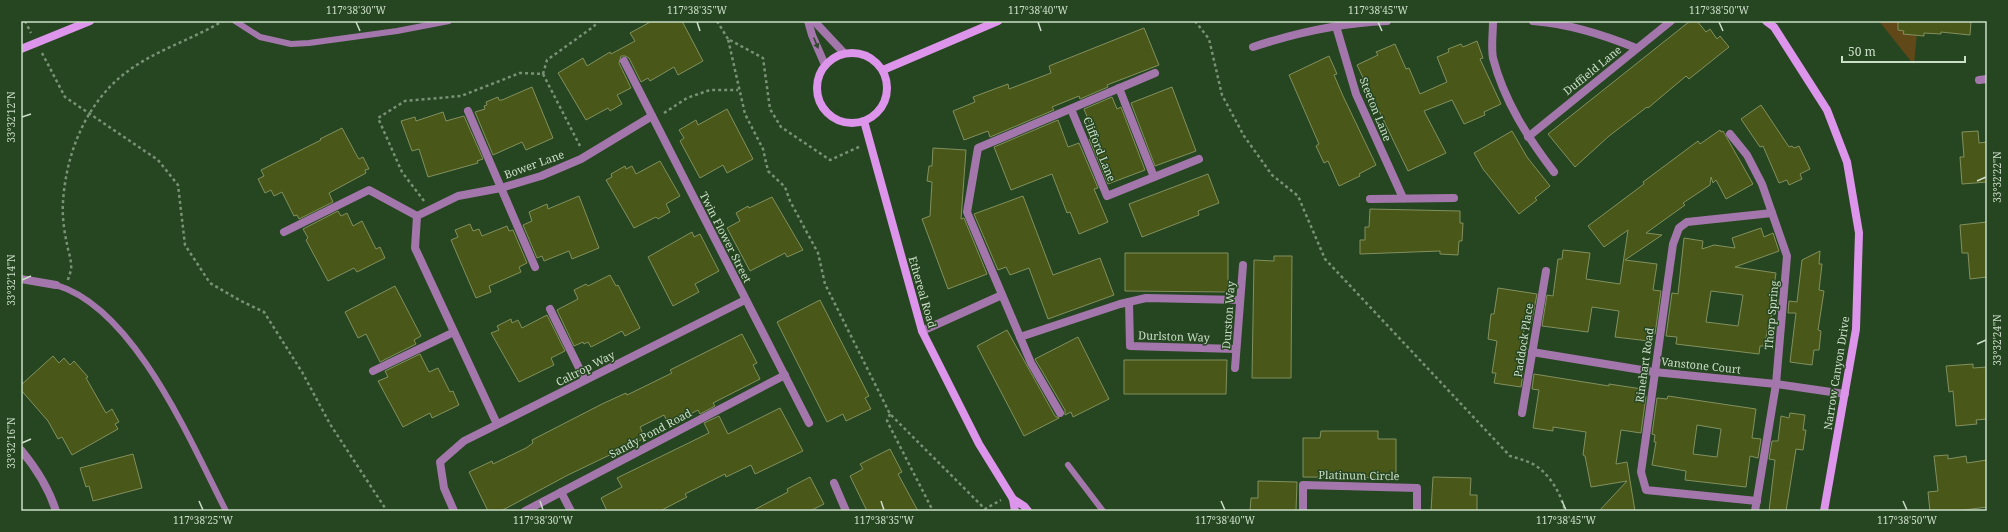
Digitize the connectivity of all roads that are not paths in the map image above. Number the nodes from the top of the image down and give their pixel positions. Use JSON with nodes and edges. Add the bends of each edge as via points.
{"nodes":[{"id":1,"x":90,"y":21,"type":"edge"},
{"id":2,"x":235,"y":21,"type":"edge"},
{"id":3,"x":449,"y":21,"type":"edge"},
{"id":4,"x":808,"y":21,"type":"edge"},
{"id":5,"x":814,"y":21,"type":"edge"},
{"id":6,"x":998,"y":21,"type":"edge"},
{"id":7,"x":1387,"y":21,"type":"edge"},
{"id":8,"x":1493,"y":21,"type":"edge"},
{"id":9,"x":1533,"y":21,"type":"edge"},
{"id":10,"x":1671,"y":21,"type":"edge"},
{"id":11,"x":1766,"y":21,"type":"edge"},
{"id":12,"x":1336,"y":26,"type":"junction"},
{"id":13,"x":1253,"y":47,"type":"dead end"},
{"id":14,"x":1636,"y":48,"type":"junction"},
{"id":15,"x":21,"y":49,"type":"edge"},
{"id":16,"x":844,"y":53,"type":"junction"},
{"id":17,"x":624,"y":61,"type":"dead end"},
{"id":18,"x":825,"y":65,"type":"junction"},
{"id":19,"x":883,"y":70,"type":"junction"},
{"id":20,"x":1155,"y":73,"type":"dead end"},
{"id":21,"x":1120,"y":88,"type":"junction"},
{"id":22,"x":1071,"y":109,"type":"junction"},
{"id":23,"x":468,"y":111,"type":"dead end"},
{"id":24,"x":653,"y":118,"type":"junction"},
{"id":25,"x":864,"y":121,"type":"junction"},
{"id":26,"x":1730,"y":134,"type":"dead end"},
{"id":27,"x":1528,"y":137,"type":"junction"},
{"id":28,"x":1199,"y":159,"type":"dead end"},
{"id":29,"x":1554,"y":172,"type":"dead end"},
{"id":30,"x":1154,"y":177,"type":"junction"},
{"id":31,"x":501,"y":188,"type":"junction"},
{"id":32,"x":1403,"y":198,"type":"junction"},
{"id":33,"x":1454,"y":198,"type":"dead end"},
{"id":34,"x":1370,"y":199,"type":"dead end"},
{"id":35,"x":1772,"y":213,"type":"junction"},
{"id":36,"x":417,"y":216,"type":"junction"},
{"id":37,"x":284,"y":232,"type":"dead end"},
{"id":38,"x":1243,"y":265,"type":"dead end"},
{"id":39,"x":535,"y":267,"type":"dead end"},
{"id":40,"x":1546,"y":270,"type":"dead end"},
{"id":41,"x":21,"y":279,"type":"edge"},
{"id":42,"x":56,"y":286,"type":"joint"},
{"id":43,"x":1002,"y":295,"type":"junction"},
{"id":44,"x":745,"y":300,"type":"junction"},
{"id":45,"x":1240,"y":300,"type":"junction"},
{"id":46,"x":1129,"y":302,"type":"junction"},
{"id":47,"x":550,"y":309,"type":"dead end"},
{"id":48,"x":454,"y":332,"type":"junction"},
{"id":49,"x":922,"y":332,"type":"junction"},
{"id":50,"x":1020,"y":337,"type":"junction"},
{"id":51,"x":1236,"y":349,"type":"junction"},
{"id":52,"x":1532,"y":352,"type":"junction"},
{"id":53,"x":1235,"y":368,"type":"dead end"},
{"id":54,"x":374,"y":371,"type":"dead end"},
{"id":55,"x":1654,"y":372,"type":"junction"},
{"id":56,"x":785,"y":375,"type":"junction"},
{"id":57,"x":585,"y":380,"type":"junction"},
{"id":58,"x":1776,"y":384,"type":"junction"},
{"id":59,"x":1845,"y":394,"type":"junction"},
{"id":60,"x":1522,"y":413,"type":"dead end"},
{"id":61,"x":1060,"y":414,"type":"dead end"},
{"id":62,"x":809,"y":422,"type":"dead end"},
{"id":63,"x":497,"y":424,"type":"junction"},
{"id":64,"x":21,"y":450,"type":"edge"},
{"id":65,"x":1068,"y":465,"type":"dead end"},
{"id":66,"x":834,"y":483,"type":"dead end"},
{"id":67,"x":561,"y":492,"type":"junction"},
{"id":68,"x":1012,"y":497,"type":"junction"},
{"id":69,"x":1757,"y":501,"type":"junction"},
{"id":70,"x":56,"y":511,"type":"edge"},
{"id":71,"x":226,"y":511,"type":"edge"},
{"id":72,"x":454,"y":511,"type":"edge"},
{"id":73,"x":524,"y":511,"type":"edge"},
{"id":74,"x":571,"y":511,"type":"edge"},
{"id":75,"x":846,"y":511,"type":"edge"},
{"id":76,"x":1015,"y":511,"type":"edge"},
{"id":77,"x":1028,"y":511,"type":"edge"},
{"id":78,"x":1103,"y":511,"type":"edge"},
{"id":79,"x":1303,"y":511,"type":"edge"},
{"id":80,"x":1416,"y":511,"type":"edge"},
{"id":81,"x":1755,"y":511,"type":"edge"},
{"id":82,"x":1824,"y":511,"type":"edge"}],
"edges":[{"from":1,"to":15,"type":"street"},
{"from":2,"to":3,"type":"lane","via":[[260,37],[291,44],[397,31]]},
{"from":4,"to":18,"type":"street","one_way":true},
{"from":5,"to":16,"type":"street"},
{"from":6,"to":19,"type":"street"},
{"from":7,"to":12,"type":"street"},
{"from":8,"to":27,"type":"street","via":[[1493,57],[1508,99]]},
{"from":9,"to":14,"type":"street","via":[[1551,22],[1595,32]]},
{"from":10,"to":14,"type":"street","name":"Duffield Lane"},
{"from":11,"to":59,"type":"street","name":"Narrow Canyon Drive","via":[[1774,27],[1827,110],[1847,162],[1860,233],[1856,329]]},
{"from":12,"to":13,"type":"street","via":[[1292,34]]},
{"from":12,"to":32,"type":"street","name":"Steeton Lane","via":[[1356,94]]},
{"from":14,"to":27,"type":"street","name":"Duffield Lane"},
{"from":16,"to":18,"type":"street"},
{"from":16,"to":19,"type":"street","via":[[867,56]]},
{"from":17,"to":24,"type":"street","name":"Twin Flower Street"},
{"from":18,"to":25,"type":"street","via":[[816,82],[816,93],[825,112],[843,123],[854,124]]},
{"from":19,"to":25,"type":"street","via":[[887,85],[886,100],[873,116]]},
{"from":20,"to":21,"type":"street","name":"Clifford Lane"},
{"from":21,"to":22,"type":"street","name":"Clifford Lane"},
{"from":21,"to":30,"type":"street"},
{"from":22,"to":30,"type":"street","name":"Clifford Lane","via":[[1107,196]]},
{"from":22,"to":43,"type":"street","name":"Clifford Lane","via":[[978,148],[967,212]]},
{"from":23,"to":31,"type":"street"},
{"from":24,"to":31,"type":"street","name":"Bower Lane","via":[[581,159],[541,176]]},
{"from":24,"to":44,"type":"street","name":"Twin Flower Street"},
{"from":25,"to":49,"type":"street","name":"Ethereal Road"},
{"from":26,"to":35,"type":"street","name":"Thorp Spring","via":[[1747,155],[1762,184]]},
{"from":27,"to":29,"type":"street"},
{"from":28,"to":30,"type":"street","name":"Clifford Lane"},
{"from":31,"to":36,"type":"street","name":"Bower Lane","via":[[458,196]]},
{"from":31,"to":39,"type":"street"},
{"from":32,"to":33,"type":"street"},
{"from":32,"to":34,"type":"street"},
{"from":35,"to":55,"type":"street","name":"Rinehart Road","via":[[1687,222],[1679,228],[1673,244]]},
{"from":35,"to":58,"type":"street","name":"Thorp Spring","via":[[1787,256]]},
{"from":36,"to":37,"type":"street","via":[[369,190]]},
{"from":36,"to":48,"type":"street","via":[[415,248]]},
{"from":38,"to":45,"type":"street","name":"Durston Way"},
{"from":40,"to":52,"type":"street","name":"Paddock Place"},
{"from":41,"to":42,"type":"street"},
{"from":42,"to":71,"type":"lane","via":[[66,288],[94,305],[130,342],[154,374],[174,409]]},
{"from":43,"to":49,"type":"street"},
{"from":43,"to":50,"type":"street"},
{"from":44,"to":56,"type":"street","name":"Twin Flower Street"},
{"from":44,"to":57,"type":"street","name":"Caltrop Way"},
{"from":45,"to":46,"type":"street","via":[[1146,298]]},
{"from":45,"to":51,"type":"street","name":"Durston Way"},
{"from":46,"to":50,"type":"street"},
{"from":46,"to":51,"type":"street","name":"Durlston Way","via":[[1130,346]]},
{"from":47,"to":57,"type":"street"},
{"from":48,"to":54,"type":"street"},
{"from":48,"to":63,"type":"street"},
{"from":49,"to":68,"type":"street","name":"Ethereal Road","via":[[979,444]]},
{"from":50,"to":61,"type":"street","via":[[1031,363]]},
{"from":51,"to":53,"type":"street","name":"Durston Way"},
{"from":52,"to":55,"type":"street","name":"Vanstone Court"},
{"from":52,"to":60,"type":"street","name":"Paddock Place"},
{"from":55,"to":58,"type":"street","name":"Vanstone Court"},
{"from":55,"to":69,"type":"street","name":"Rinehart Road","via":[[1641,472],[1646,490]]},
{"from":56,"to":62,"type":"street","name":"Twin Flower Street"},
{"from":56,"to":67,"type":"street","name":"Sandy Pond Road"},
{"from":57,"to":63,"type":"street","name":"Caltrop Way"},
{"from":58,"to":59,"type":"street","name":"Vanstone Court"},
{"from":58,"to":69,"type":"street","name":"Thorp Spring"},
{"from":59,"to":82,"type":"street","name":"Narrow Canyon Drive"},
{"from":63,"to":72,"type":"street","name":"Caltrop Way","via":[[464,441],[440,462],[444,488]]},
{"from":64,"to":70,"type":"street","via":[[42,480]]},
{"from":65,"to":78,"type":"lane"},
{"from":66,"to":75,"type":"street"},
{"from":67,"to":73,"type":"street","name":"Sandy Pond Road"},
{"from":67,"to":74,"type":"street"},
{"from":68,"to":76,"type":"street","name":"Ethereal Road"},
{"from":68,"to":77,"type":"street","name":"Ethereal Road"},
{"from":69,"to":81,"type":"street","name":"Thorp Spring"},
{"from":79,"to":80,"type":"street","name":"Platinum Circle","via":[[1303,485],[1417,488]]}]}
